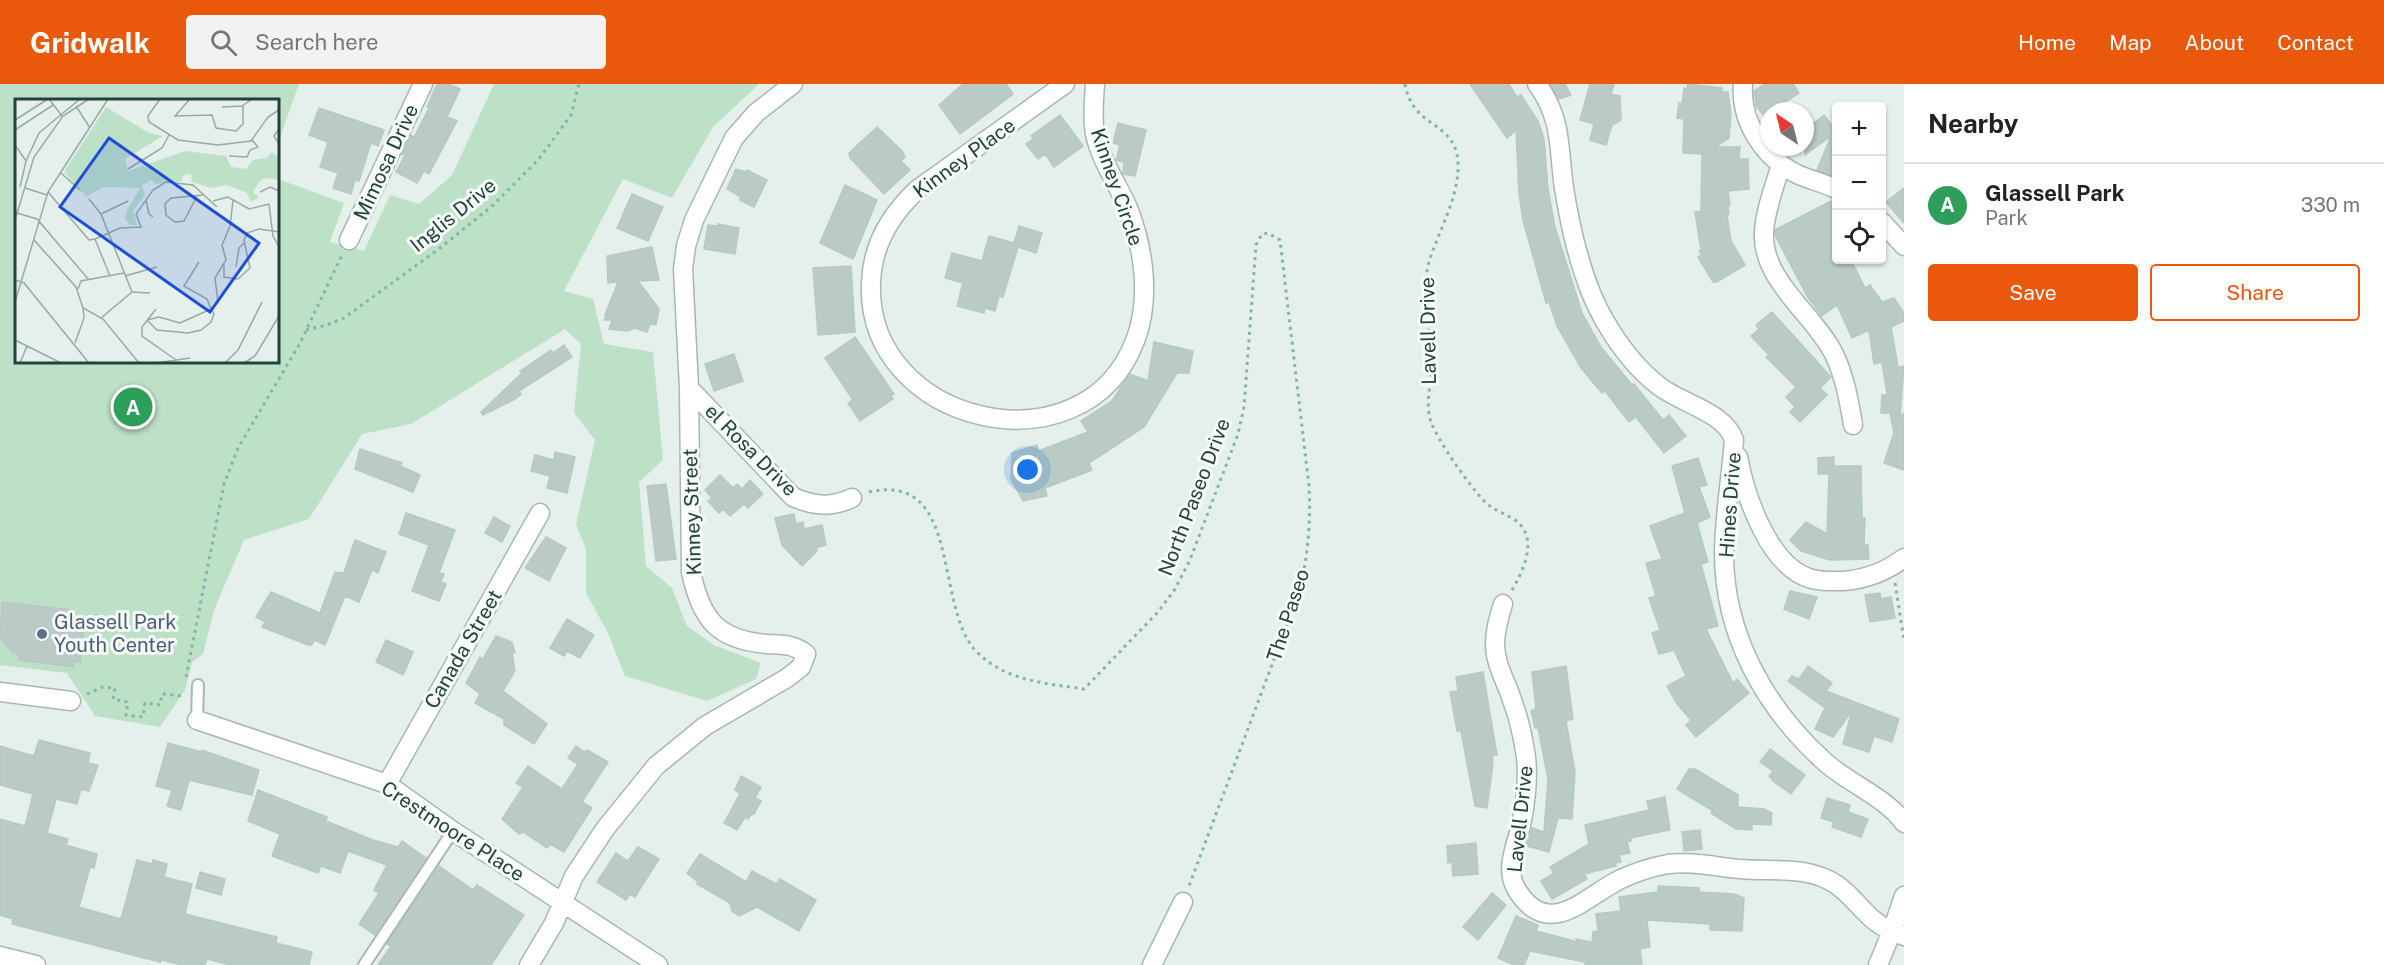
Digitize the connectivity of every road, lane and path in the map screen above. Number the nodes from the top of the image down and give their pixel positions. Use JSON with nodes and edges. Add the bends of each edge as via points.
{"nodes":[{"id":1,"x":423,"y":84,"type":"edge"},
{"id":2,"x":579,"y":84,"type":"edge"},
{"id":3,"x":793,"y":84,"type":"edge"},
{"id":4,"x":1065,"y":84,"type":"edge"},
{"id":5,"x":1095,"y":84,"type":"edge"},
{"id":6,"x":1405,"y":84,"type":"edge"},
{"id":7,"x":1537,"y":84,"type":"edge"},
{"id":8,"x":1743,"y":84,"type":"edge"},
{"id":9,"x":1781,"y":164,"type":"junction"},
{"id":10,"x":1832,"y":188,"type":"edge"},
{"id":11,"x":1886,"y":227,"type":"edge"},
{"id":12,"x":350,"y":240,"type":"joint"},
{"id":13,"x":1256,"y":245,"type":"joint"},
{"id":14,"x":1904,"y":246,"type":"edge"},
{"id":15,"x":306,"y":330,"type":"junction"},
{"id":16,"x":689,"y":388,"type":"junction"},
{"id":17,"x":1042,"y":419,"type":"joint"},
{"id":18,"x":1853,"y":425,"type":"dead end"},
{"id":19,"x":1734,"y":440,"type":"junction"},
{"id":20,"x":852,"y":498,"type":"joint"},
{"id":21,"x":540,"y":513,"type":"dead end"},
{"id":22,"x":1898,"y":562,"type":"edge"},
{"id":23,"x":1503,"y":604,"type":"joint"},
{"id":24,"x":1904,"y":640,"type":"edge"},
{"id":25,"x":198,"y":685,"type":"joint"},
{"id":26,"x":103,"y":687,"type":"dead end"},
{"id":27,"x":0,"y":692,"type":"edge"},
{"id":28,"x":183,"y":696,"type":"dead end"},
{"id":29,"x":71,"y":701,"type":"dead end"},
{"id":30,"x":197,"y":720,"type":"joint"},
{"id":31,"x":387,"y":784,"type":"junction"},
{"id":32,"x":1904,"y":823,"type":"edge"},
{"id":33,"x":453,"y":831,"type":"junction"},
{"id":34,"x":1904,"y":896,"type":"edge"},
{"id":35,"x":1183,"y":902,"type":"joint"},
{"id":36,"x":563,"y":904,"type":"junction"},
{"id":37,"x":1898,"y":933,"type":"edge"},
{"id":38,"x":0,"y":956,"type":"edge"},
{"id":39,"x":36,"y":965,"type":"edge"},
{"id":40,"x":364,"y":965,"type":"edge"},
{"id":41,"x":529,"y":965,"type":"edge"},
{"id":42,"x":657,"y":965,"type":"edge"},
{"id":43,"x":1152,"y":965,"type":"edge"},
{"id":44,"x":1878,"y":965,"type":"edge"}],
"edges":[{"from":1,"to":12,"type":"street","name":"Mimosa Drive"},
{"from":2,"to":15,"type":"path","name":"Inglis Drive","via":[[571,115],[539,159],[491,207],[344,318]]},
{"from":3,"to":16,"type":"street","name":"Kinney Street","via":[[746,122],[734,138],[694,220],[683,269]]},
{"from":4,"to":17,"type":"street","name":"Kinney Place","via":[[902,204],[877,245],[871,271],[874,319],[882,341],[907,377],[942,402],[979,415],[1020,421]]},
{"from":5,"to":17,"type":"street","name":"Kinney Circle","via":[[1095,133],[1137,236],[1142,268],[1142,318],[1135,342],[1108,384],[1088,400]]},
{"from":6,"to":23,"type":"path","name":"Lavell Drive","via":[[1412,107],[1449,137],[1456,149],[1458,164],[1449,209],[1425,279],[1432,368],[1428,402],[1435,432],[1483,500],[1524,530],[1527,555],[1521,575]]},
{"from":7,"to":19,"type":"street","name":"Hines Drive","via":[[1555,115],[1572,227],[1604,320],[1638,367],[1659,386],[1724,422]]},
{"from":8,"to":9,"type":"street","via":[[1746,113],[1754,134]]},
{"from":9,"to":10,"type":"street"},
{"from":9,"to":18,"type":"street","via":[[1765,222],[1765,247],[1786,289],[1834,354]]},
{"from":11,"to":14,"type":"street"},
{"from":12,"to":15,"type":"path"},
{"from":13,"to":20,"type":"path","name":"North Paseo Drive","via":[[1244,407],[1238,434],[1190,560],[1158,612],[1084,689],[1024,680],[990,663],[975,649],[955,615],[939,532],[923,505],[910,496],[879,489]]},
{"from":13,"to":35,"type":"path","name":"The Paseo","via":[[1262,234],[1269,233],[1280,240],[1309,486],[1308,554],[1300,590]]},
{"from":15,"to":25,"type":"path","via":[[238,448],[224,484],[185,684]]},
{"from":16,"to":20,"type":"street","name":"el Rosa Drive","via":[[793,497],[824,506]]},
{"from":16,"to":36,"type":"street","name":"Kinney Street","via":[[691,572],[696,596],[717,628],[734,639],[797,646],[806,654],[801,667],[787,678],[705,726],[656,766],[598,838],[574,876]]},
{"from":19,"to":22,"type":"street","via":[[1752,507],[1769,540],[1790,567],[1811,579],[1829,582],[1852,580]]},
{"from":19,"to":32,"type":"street","name":"Hines Drive","via":[[1724,551],[1726,583],[1740,643],[1770,701],[1796,733],[1826,763],[1889,807]]},
{"from":21,"to":31,"type":"street","name":"Canada Street"},
{"from":22,"to":24,"type":"path"},
{"from":23,"to":37,"type":"street","name":"Lavell Drive","via":[[1495,646],[1521,727],[1527,790],[1511,873],[1515,888],[1525,901],[1544,911],[1565,913],[1620,880],[1669,864],[1800,871],[1836,885],[1877,926]]},
{"from":25,"to":30,"type":"lane"},
{"from":26,"to":28,"type":"path","via":[[114,688],[113,699],[128,702],[126,715],[143,717],[146,703],[160,705],[162,694]]},
{"from":27,"to":29,"type":"street"},
{"from":30,"to":31,"type":"street","name":"Crestmoore Place"},
{"from":31,"to":33,"type":"street","name":"Crestmoore Place"},
{"from":33,"to":36,"type":"street","name":"Crestmoore Place"},
{"from":33,"to":40,"type":"lane"},
{"from":34,"to":37,"type":"street"},
{"from":35,"to":43,"type":"street"},
{"from":36,"to":41,"type":"street","name":"Kinney Street"},
{"from":36,"to":42,"type":"street","name":"Crestmoore Place"},
{"from":37,"to":44,"type":"street"},
{"from":38,"to":39,"type":"street"}]}
